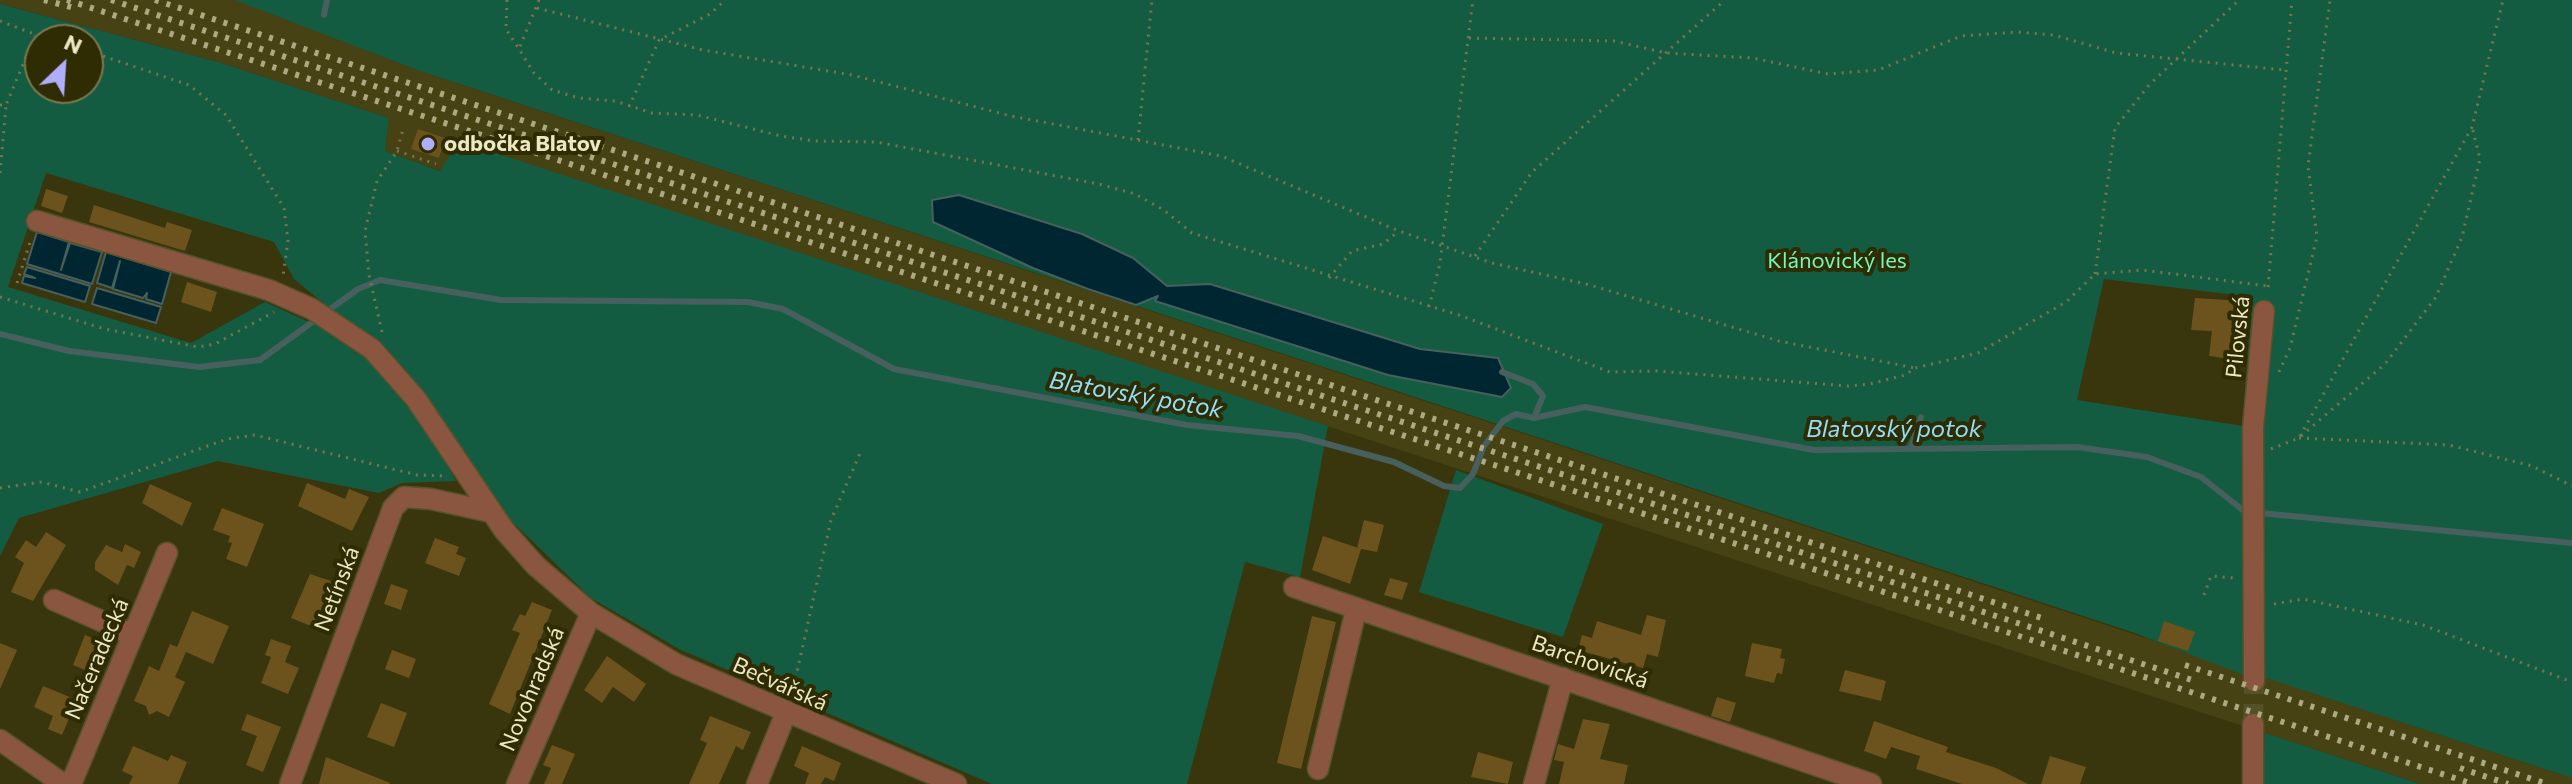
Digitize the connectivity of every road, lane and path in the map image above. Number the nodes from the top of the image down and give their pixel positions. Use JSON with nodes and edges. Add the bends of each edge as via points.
{"nodes":[{"id":1,"x":507,"y":0,"type":"edge"},
{"id":2,"x":539,"y":0,"type":"edge"},
{"id":3,"x":725,"y":0,"type":"edge"},
{"id":4,"x":1152,"y":0,"type":"edge"},
{"id":5,"x":1473,"y":0,"type":"edge"},
{"id":6,"x":1725,"y":0,"type":"edge"},
{"id":7,"x":2239,"y":0,"type":"edge"},
{"id":8,"x":2292,"y":0,"type":"edge"},
{"id":9,"x":2330,"y":0,"type":"edge"},
{"id":10,"x":2503,"y":0,"type":"edge"},
{"id":11,"x":537,"y":8,"type":"junction"},
{"id":12,"x":0,"y":21,"type":"edge"},
{"id":13,"x":24,"y":31,"type":"edge"},
{"id":14,"x":1469,"y":38,"type":"junction"},
{"id":15,"x":659,"y":40,"type":"junction"},
{"id":16,"x":519,"y":49,"type":"junction"},
{"id":17,"x":1666,"y":53,"type":"junction"},
{"id":18,"x":104,"y":56,"type":"edge"},
{"id":19,"x":2175,"y":59,"type":"junction"},
{"id":20,"x":24,"y":60,"type":"edge"},
{"id":21,"x":2284,"y":70,"type":"junction"},
{"id":22,"x":3,"y":105,"type":"edge"},
{"id":23,"x":629,"y":107,"type":"junction"},
{"id":24,"x":2472,"y":127,"type":"junction"},
{"id":25,"x":403,"y":129,"type":"dead end"},
{"id":26,"x":1138,"y":140,"type":"junction"},
{"id":27,"x":397,"y":151,"type":"junction"},
{"id":28,"x":436,"y":164,"type":"dead end"},
{"id":29,"x":0,"y":173,"type":"edge"},
{"id":30,"x":37,"y":221,"type":"joint"},
{"id":31,"x":1399,"y":231,"type":"junction"},
{"id":32,"x":1440,"y":245,"type":"junction"},
{"id":33,"x":1474,"y":256,"type":"junction"},
{"id":34,"x":2095,"y":274,"type":"junction"},
{"id":35,"x":1329,"y":278,"type":"junction"},
{"id":36,"x":17,"y":283,"type":"dead end"},
{"id":37,"x":2265,"y":286,"type":"junction"},
{"id":38,"x":0,"y":297,"type":"edge"},
{"id":39,"x":292,"y":299,"type":"junction"},
{"id":40,"x":1429,"y":307,"type":"junction"},
{"id":41,"x":2264,"y":311,"type":"joint"},
{"id":42,"x":372,"y":349,"type":"junction"},
{"id":43,"x":1915,"y":368,"type":"junction"},
{"id":44,"x":2278,"y":374,"type":"dead end"},
{"id":45,"x":2299,"y":438,"type":"junction"},
{"id":46,"x":861,"y":451,"type":"dead end"},
{"id":47,"x":2253,"y":457,"type":"junction"},
{"id":48,"x":465,"y":477,"type":"junction"},
{"id":49,"x":2572,"y":486,"type":"edge"},
{"id":50,"x":0,"y":488,"type":"edge"},
{"id":51,"x":491,"y":512,"type":"junction"},
{"id":52,"x":167,"y":553,"type":"dead end"},
{"id":53,"x":2254,"y":580,"type":"junction"},
{"id":54,"x":1294,"y":587,"type":"dead end"},
{"id":55,"x":2204,"y":595,"type":"dead end"},
{"id":56,"x":54,"y":600,"type":"dead end"},
{"id":57,"x":2255,"y":607,"type":"junction"},
{"id":58,"x":1356,"y":610,"type":"junction"},
{"id":59,"x":591,"y":613,"type":"junction"},
{"id":60,"x":133,"y":635,"type":"junction"},
{"id":61,"x":1563,"y":678,"type":"junction"},
{"id":62,"x":2254,"y":681,"type":"tunnel mouth"},
{"id":63,"x":2572,"y":682,"type":"edge"},
{"id":64,"x":786,"y":713,"type":"junction"},
{"id":65,"x":2253,"y":724,"type":"tunnel mouth"},
{"id":66,"x":0,"y":740,"type":"edge"},
{"id":67,"x":1318,"y":769,"type":"dead end"},
{"id":68,"x":63,"y":784,"type":"edge"},
{"id":69,"x":71,"y":784,"type":"edge"},
{"id":70,"x":290,"y":784,"type":"edge"},
{"id":71,"x":517,"y":784,"type":"edge"},
{"id":72,"x":757,"y":784,"type":"edge"},
{"id":73,"x":956,"y":784,"type":"edge"},
{"id":74,"x":1534,"y":784,"type":"edge"},
{"id":75,"x":1871,"y":784,"type":"edge"},
{"id":76,"x":2253,"y":784,"type":"edge"}],
"edges":[{"from":1,"to":16,"type":"path","via":[[506,29]]},
{"from":2,"to":11,"type":"path"},
{"from":3,"to":15,"type":"path","via":[[710,14]]},
{"from":4,"to":26,"type":"path"},
{"from":5,"to":14,"type":"path"},
{"from":6,"to":17,"type":"path"},
{"from":7,"to":19,"type":"path"},
{"from":8,"to":21,"type":"path","name":"Pilovská"},
{"from":9,"to":44,"type":"path","via":[[2308,166],[2317,237],[2290,348]]},
{"from":10,"to":24,"type":"path"},
{"from":11,"to":15,"type":"path"},
{"from":11,"to":16,"type":"path"},
{"from":12,"to":13,"type":"path"},
{"from":14,"to":17,"type":"path","via":[[1614,41]]},
{"from":14,"to":32,"type":"path"},
{"from":15,"to":23,"type":"path"},
{"from":15,"to":26,"type":"path","via":[[852,75],[1011,116]]},
{"from":16,"to":23,"type":"path","via":[[552,90]]},
{"from":17,"to":19,"type":"path","via":[[1753,58],[1828,74],[1854,73],[1904,61],[1961,36],[2018,32],[2054,35],[2116,53]]},
{"from":17,"to":33,"type":"path","via":[[1532,172]]},
{"from":18,"to":39,"type":"path","via":[[189,85],[226,115],[284,208],[288,240],[282,274]]},
{"from":19,"to":21,"type":"path"},
{"from":19,"to":34,"type":"path","via":[[2115,128]]},
{"from":20,"to":22,"type":"path"},
{"from":21,"to":37,"type":"path","name":"Pilovská"},
{"from":22,"to":29,"type":"path"},
{"from":23,"to":35,"type":"path","via":[[697,115],[793,138],[876,142],[1099,184],[1135,194],[1192,233]]},
{"from":24,"to":45,"type":"path"},
{"from":24,"to":45,"type":"path","via":[[2480,159],[2462,237],[2436,297],[2385,364]]},
{"from":25,"to":27,"type":"path"},
{"from":26,"to":31,"type":"path","via":[[1221,156]]},
{"from":27,"to":28,"type":"path"},
{"from":27,"to":42,"type":"path","via":[[377,181],[365,231],[382,332]]},
{"from":30,"to":36,"type":"path"},
{"from":30,"to":39,"type":"street","name":"Bečvářská"},
{"from":31,"to":32,"type":"path"},
{"from":31,"to":35,"type":"path","via":[[1383,244],[1352,251]]},
{"from":32,"to":33,"type":"path"},
{"from":32,"to":40,"type":"path"},
{"from":33,"to":43,"type":"path","via":[[1779,341]]},
{"from":34,"to":37,"type":"path","via":[[2142,270]]},
{"from":34,"to":43,"type":"path","via":[[2066,302],[1978,353]]},
{"from":35,"to":40,"type":"path"},
{"from":37,"to":41,"type":"path","name":"Pilovská"},
{"from":38,"to":39,"type":"path","via":[[105,329],[198,347],[244,330]]},
{"from":39,"to":42,"type":"street","name":"Bečvářská"},
{"from":40,"to":43,"type":"path","via":[[1610,372],[1848,386],[1885,382]]},
{"from":41,"to":47,"type":"street","name":"Pilovská"},
{"from":42,"to":48,"type":"street","name":"Bečvářská","via":[[416,399]]},
{"from":45,"to":47,"type":"path"},
{"from":45,"to":49,"type":"path","via":[[2449,445],[2532,466]]},
{"from":46,"to":64,"type":"path","via":[[831,520]]},
{"from":47,"to":53,"type":"street","name":"Pilovská"},
{"from":48,"to":50,"type":"path","via":[[417,475],[255,435],[227,439],[80,492],[42,482]]},
{"from":48,"to":51,"type":"street","name":"Bečvářská"},
{"from":51,"to":59,"type":"street","name":"Bečvářská","via":[[536,566]]},
{"from":51,"to":70,"type":"street","name":"Netínská","via":[[404,497],[393,508]]},
{"from":52,"to":60,"type":"street","name":"Načeradecká"},
{"from":53,"to":55,"type":"path","via":[[2211,576]]},
{"from":53,"to":57,"type":"street","name":"Pilovská"},
{"from":54,"to":58,"type":"street","name":"Barchovická"},
{"from":56,"to":60,"type":"street"},
{"from":57,"to":62,"type":"street","name":"Pilovská"},
{"from":57,"to":63,"type":"path","via":[[2303,599],[2423,625]]},
{"from":58,"to":61,"type":"street","name":"Barchovická"},
{"from":58,"to":67,"type":"street"},
{"from":59,"to":64,"type":"street","name":"Bečvářská","via":[[676,664]]},
{"from":59,"to":71,"type":"street","name":"Novohradská"},
{"from":60,"to":69,"type":"street","name":"Načeradecká"},
{"from":61,"to":74,"type":"street"},
{"from":61,"to":75,"type":"street","name":"Barchovická"},
{"from":64,"to":72,"type":"street"},
{"from":64,"to":73,"type":"street","name":"Bečvářská"},
{"from":65,"to":76,"type":"street"},
{"from":66,"to":68,"type":"street"}]}
